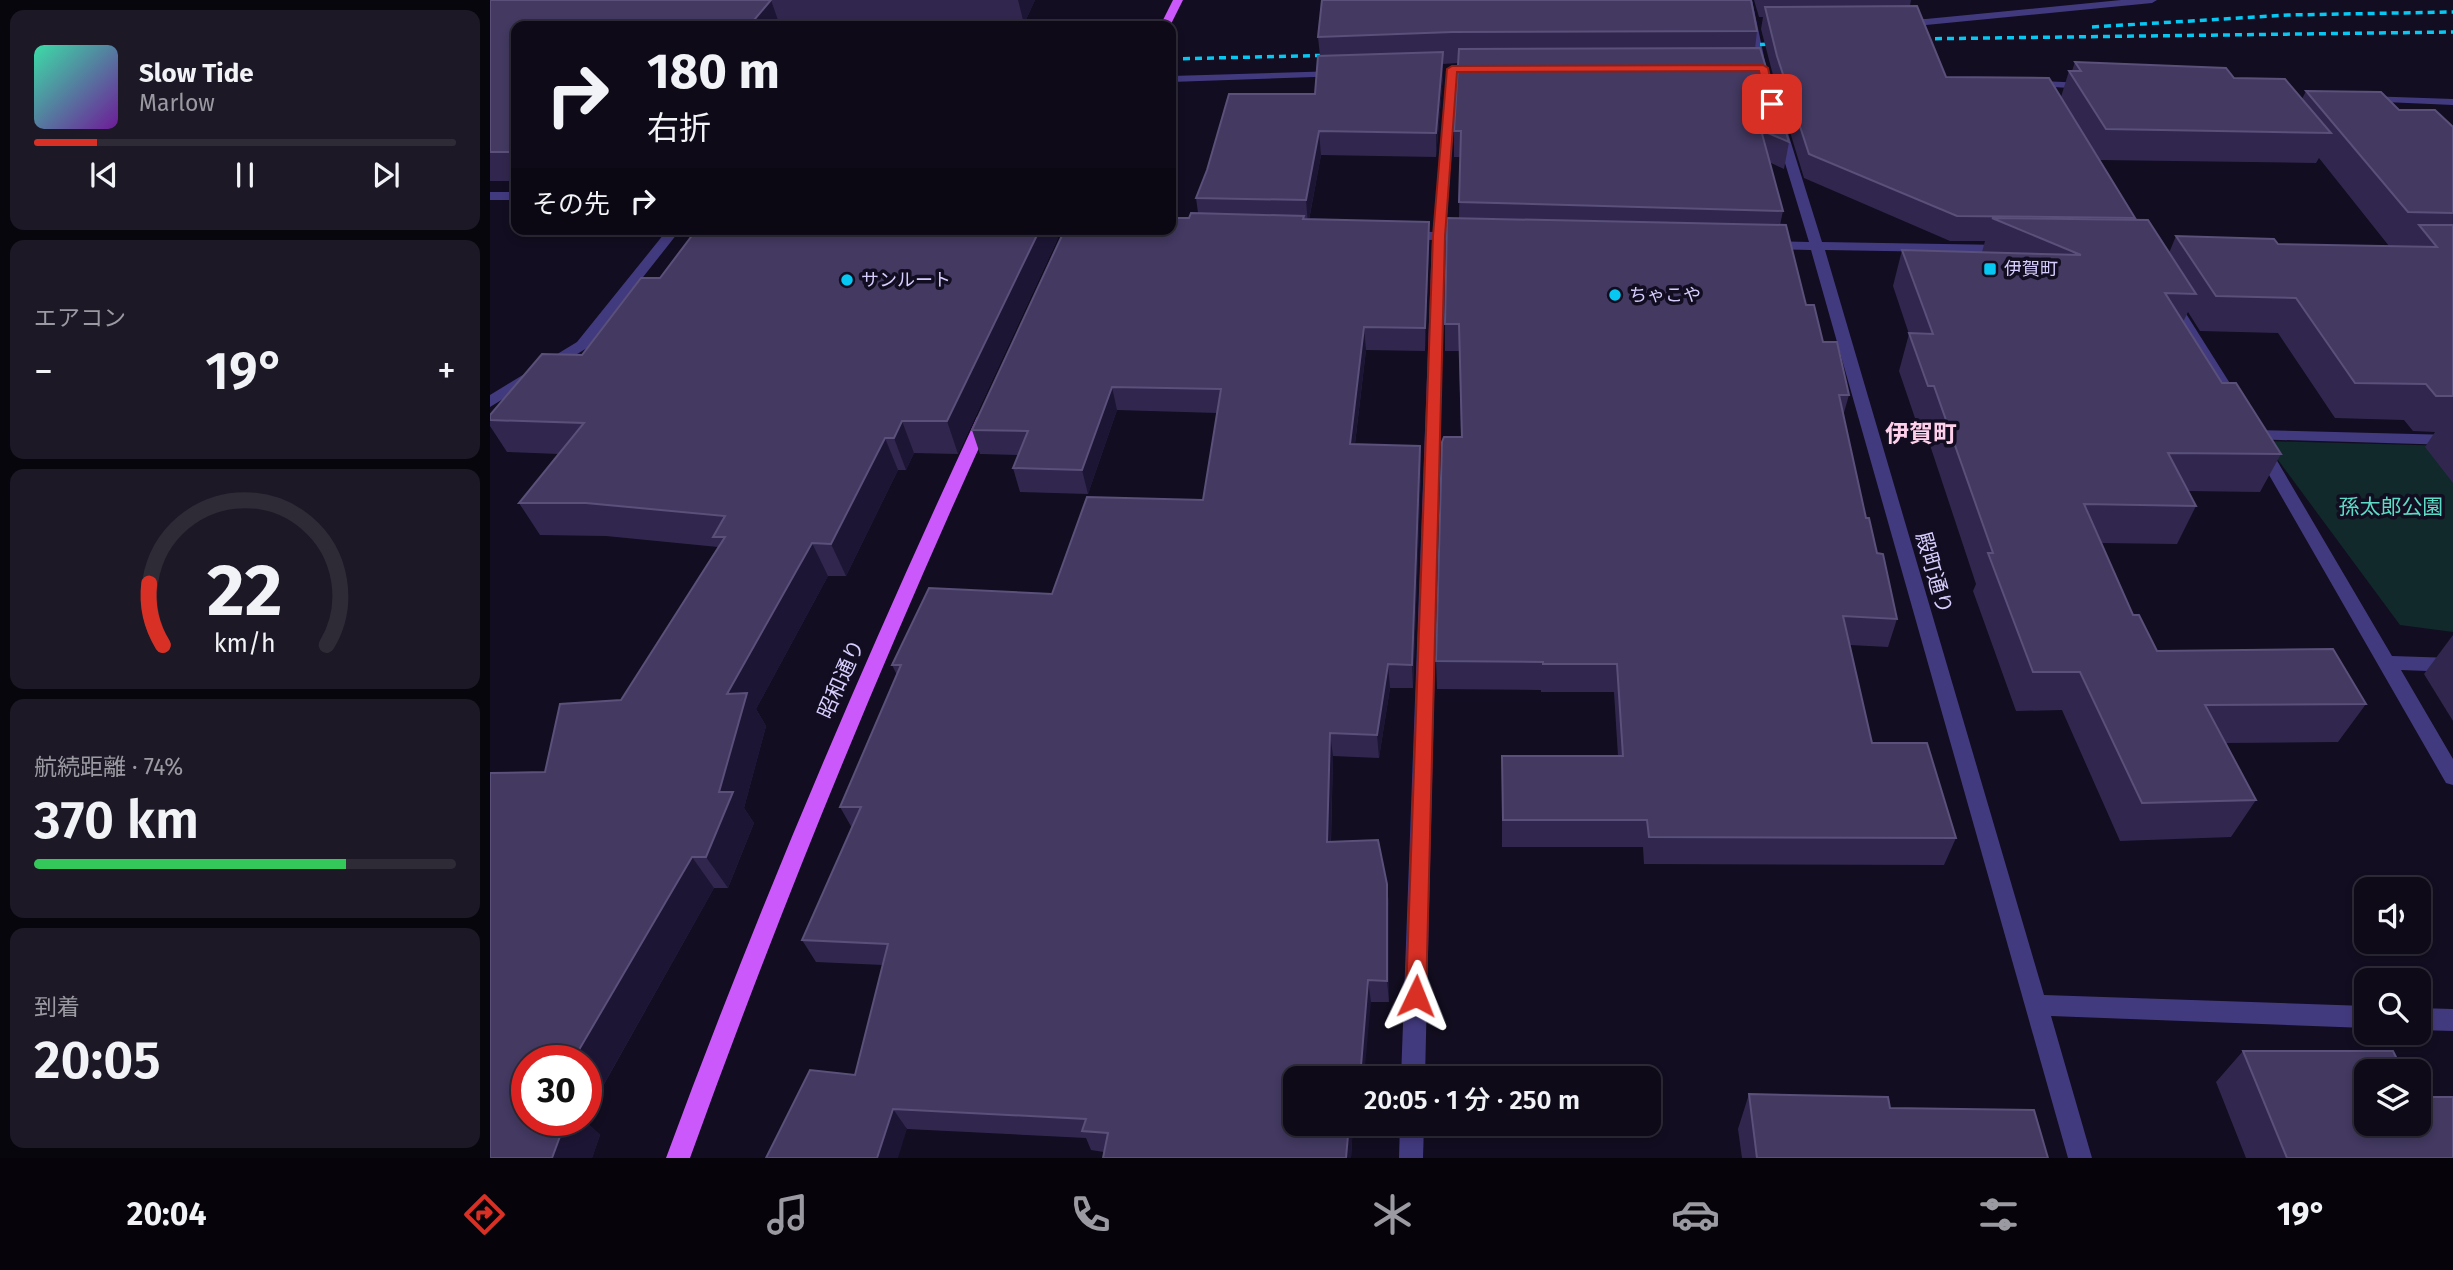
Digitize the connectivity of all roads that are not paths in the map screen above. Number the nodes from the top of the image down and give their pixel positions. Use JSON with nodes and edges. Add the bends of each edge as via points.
{"nodes":[{"id":1,"x":1178,"y":0,"type":"edge"},
{"id":2,"x":1747,"y":0,"type":"edge"},
{"id":3,"x":2152,"y":0,"type":"edge"},
{"id":4,"x":1168,"y":21,"type":"edge"},
{"id":5,"x":1886,"y":22,"type":"edge"},
{"id":6,"x":1753,"y":23,"type":"junction"},
{"id":7,"x":1766,"y":23,"type":"edge"},
{"id":8,"x":1749,"y":68,"type":"edge"},
{"id":9,"x":1452,"y":69,"type":"dead end"},
{"id":10,"x":1359,"y":73,"type":"edge"},
{"id":11,"x":1176,"y":79,"type":"edge"},
{"id":12,"x":2093,"y":86,"type":"edge"},
{"id":13,"x":2048,"y":96,"type":"edge"},
{"id":14,"x":2348,"y":98,"type":"edge"},
{"id":15,"x":2453,"y":102,"type":"edge"},
{"id":16,"x":1777,"y":118,"type":"edge"},
{"id":17,"x":490,"y":196,"type":"edge"},
{"id":18,"x":511,"y":196,"type":"edge"},
{"id":19,"x":671,"y":235,"type":"edge"},
{"id":20,"x":1399,"y":235,"type":"edge"},
{"id":21,"x":1439,"y":236,"type":"junction"},
{"id":22,"x":1481,"y":237,"type":"edge"},
{"id":23,"x":1747,"y":244,"type":"edge"},
{"id":24,"x":1816,"y":246,"type":"junction"},
{"id":25,"x":2019,"y":249,"type":"edge"},
{"id":26,"x":2161,"y":285,"type":"edge"},
{"id":27,"x":2233,"y":401,"type":"edge"},
{"id":28,"x":490,"y":402,"type":"edge"},
{"id":29,"x":991,"y":402,"type":"edge"},
{"id":30,"x":2453,"y":440,"type":"edge"},
{"id":31,"x":2385,"y":663,"type":"junction"},
{"id":32,"x":2453,"y":665,"type":"edge"},
{"id":33,"x":2453,"y":777,"type":"edge"},
{"id":34,"x":2035,"y":1005,"type":"junction"},
{"id":35,"x":2354,"y":1017,"type":"edge"},
{"id":36,"x":2431,"y":1019,"type":"edge"},
{"id":37,"x":2453,"y":1020,"type":"edge"},
{"id":38,"x":1413,"y":1066,"type":"edge"},
{"id":39,"x":1412,"y":1136,"type":"edge"},
{"id":40,"x":678,"y":1158,"type":"edge"},
{"id":41,"x":1411,"y":1158,"type":"edge"},
{"id":42,"x":2080,"y":1158,"type":"edge"}],
"edges":[{"from":1,"to":4,"type":"main road"},
{"from":2,"to":6,"type":"street"},
{"from":3,"to":5,"type":"street"},
{"from":6,"to":7,"type":"street"},
{"from":6,"to":8,"type":"street","via":[[1764,74]]},
{"from":9,"to":21,"type":"street"},
{"from":10,"to":11,"type":"street"},
{"from":12,"to":13,"type":"street","via":[[2041,84]]},
{"from":14,"to":15,"type":"street"},
{"from":16,"to":24,"type":"street","name":"殿町通り"},
{"from":17,"to":18,"type":"street"},
{"from":19,"to":28,"type":"street","via":[[582,345]]},
{"from":20,"to":21,"type":"street"},
{"from":21,"to":22,"type":"street"},
{"from":21,"to":38,"type":"street"},
{"from":23,"to":24,"type":"street"},
{"from":24,"to":25,"type":"street"},
{"from":24,"to":34,"type":"street","name":"殿町通り"},
{"from":26,"to":27,"type":"street"},
{"from":29,"to":40,"type":"main road","name":"昭和通り","via":[[837,745],[726,1023]]},
{"from":30,"to":31,"type":"street","via":[[2251,429]]},
{"from":31,"to":32,"type":"street"},
{"from":31,"to":33,"type":"street"},
{"from":34,"to":35,"type":"street"},
{"from":34,"to":42,"type":"street","name":"殿町通り"},
{"from":36,"to":37,"type":"street"},
{"from":39,"to":41,"type":"street"}]}
